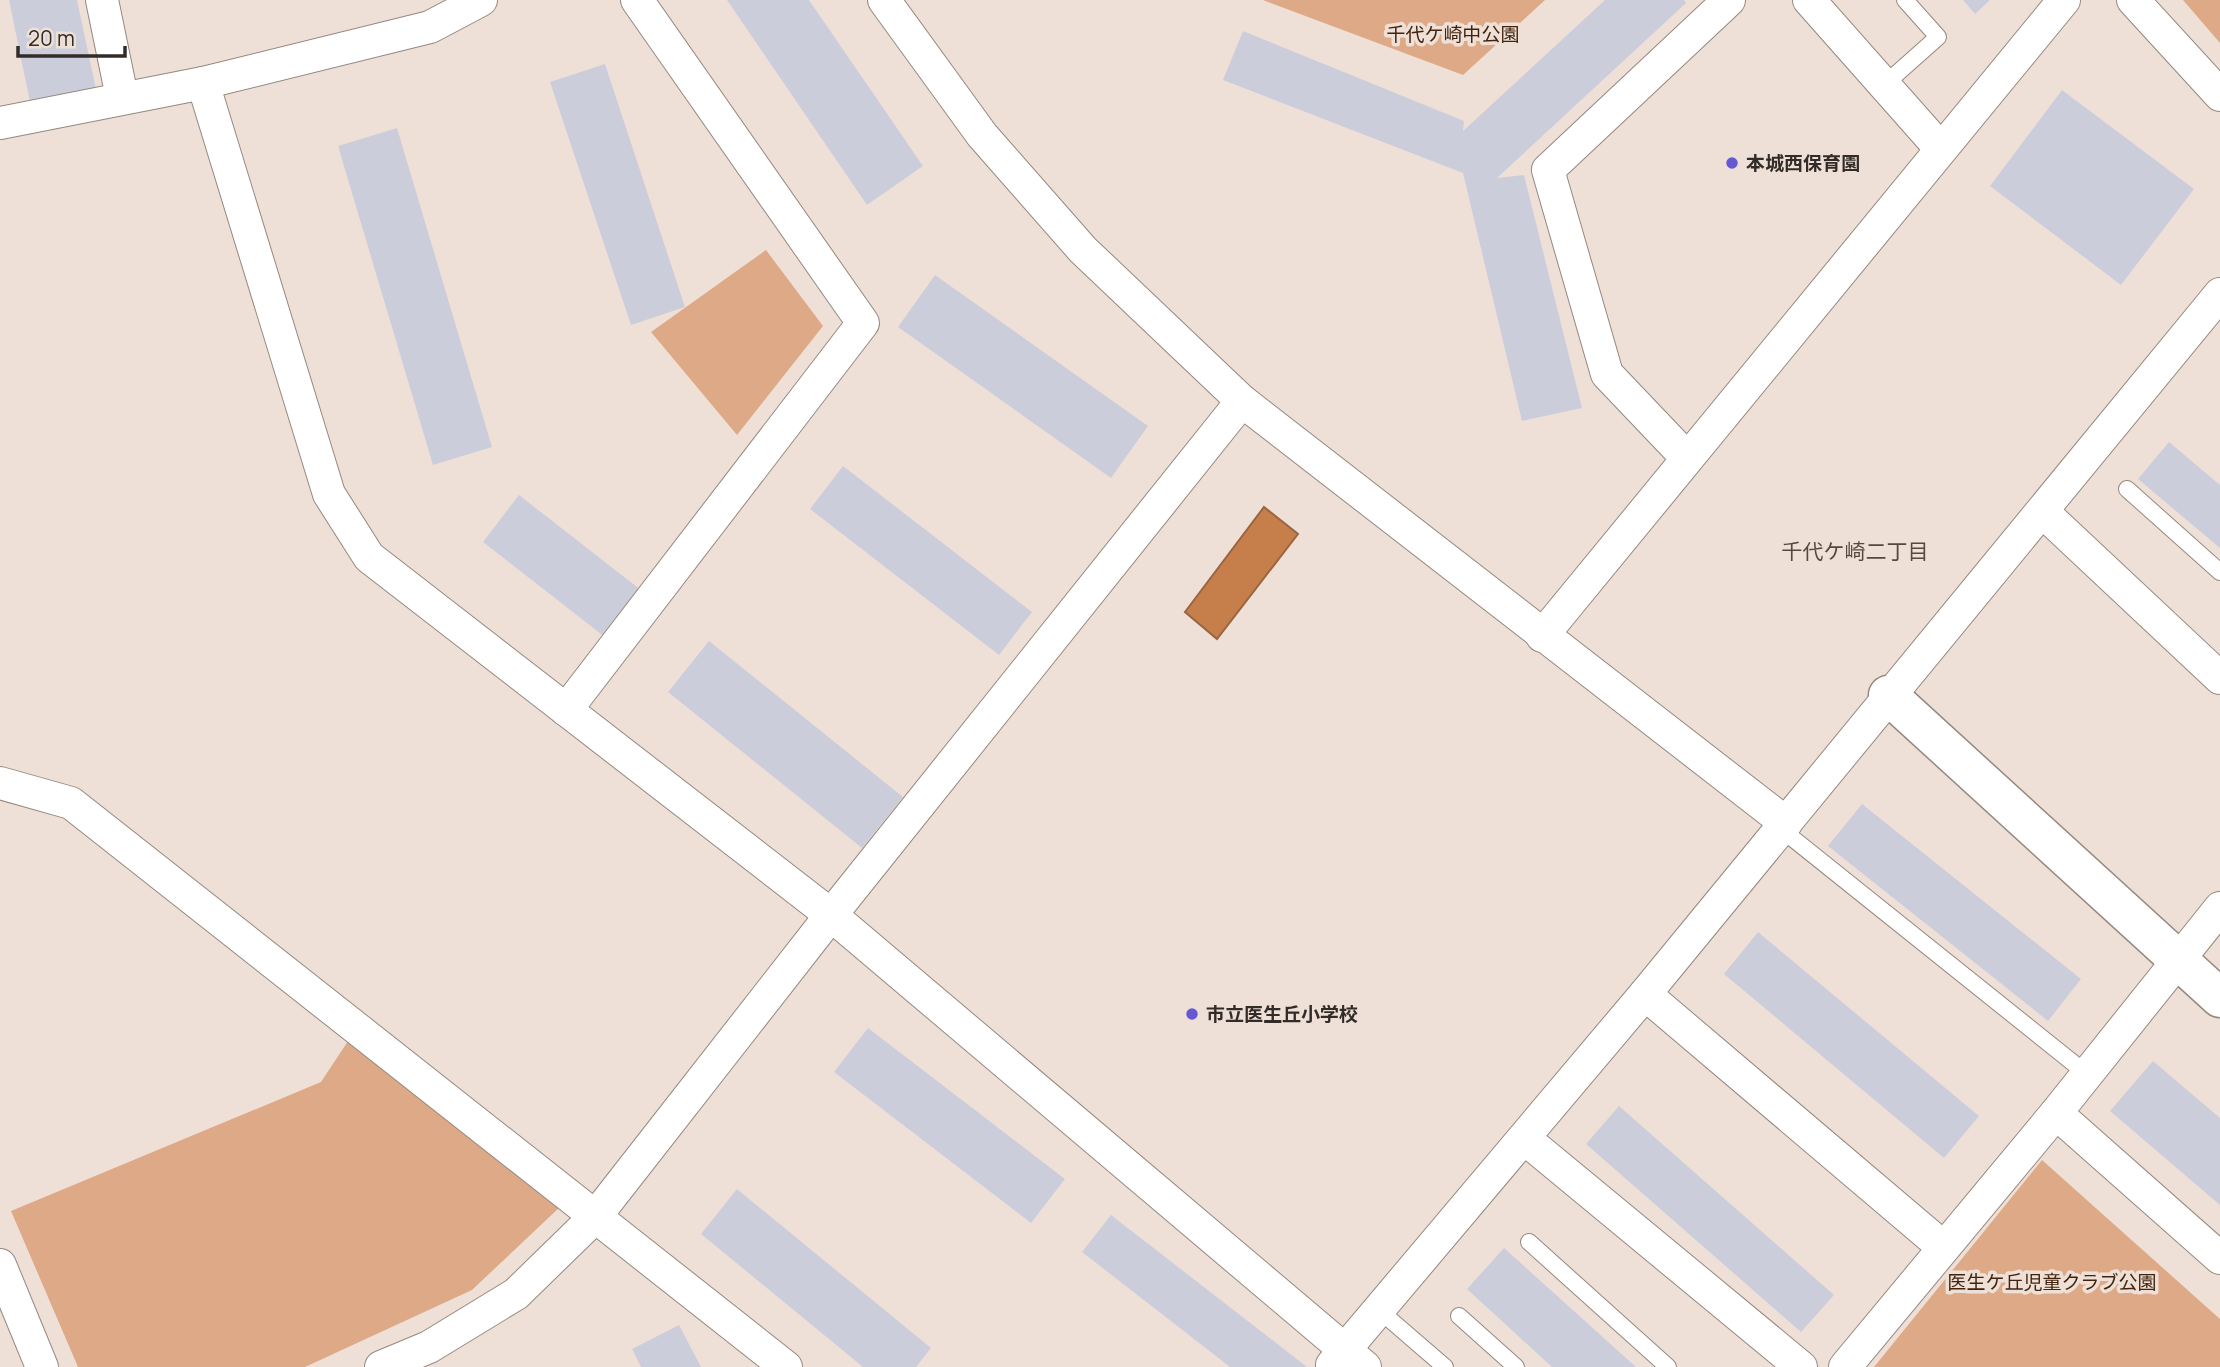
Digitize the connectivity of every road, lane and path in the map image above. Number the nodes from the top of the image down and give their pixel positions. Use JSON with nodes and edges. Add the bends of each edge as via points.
{"nodes":[{"id":1,"x":102,"y":0,"type":"edge"},
{"id":2,"x":481,"y":0,"type":"edge"},
{"id":3,"x":637,"y":0,"type":"edge"},
{"id":4,"x":884,"y":0,"type":"edge"},
{"id":5,"x":1730,"y":0,"type":"edge"},
{"id":6,"x":1809,"y":0,"type":"edge"},
{"id":7,"x":1905,"y":0,"type":"edge"},
{"id":8,"x":2064,"y":0,"type":"edge"},
{"id":9,"x":2133,"y":0,"type":"edge"},
{"id":10,"x":428,"y":14,"type":"edge"},
{"id":11,"x":203,"y":83,"type":"junction"},
{"id":12,"x":1884,"y":85,"type":"junction"},
{"id":13,"x":2220,"y":95,"type":"edge"},
{"id":14,"x":122,"y":97,"type":"junction"},
{"id":15,"x":0,"y":123,"type":"edge"},
{"id":16,"x":1940,"y":148,"type":"junction"},
{"id":17,"x":2220,"y":294,"type":"edge"},
{"id":18,"x":1242,"y":401,"type":"junction"},
{"id":19,"x":1687,"y":458,"type":"junction"},
{"id":20,"x":2127,"y":489,"type":"dead end"},
{"id":21,"x":2043,"y":512,"type":"junction"},
{"id":22,"x":2220,"y":572,"type":"edge"},
{"id":23,"x":1542,"y":636,"type":"junction"},
{"id":24,"x":2220,"y":678,"type":"edge"},
{"id":25,"x":1888,"y":695,"type":"junction"},
{"id":26,"x":566,"y":710,"type":"junction"},
{"id":27,"x":0,"y":783,"type":"edge"},
{"id":28,"x":1783,"y":826,"type":"junction"},
{"id":29,"x":2220,"y":908,"type":"edge"},
{"id":30,"x":831,"y":915,"type":"junction"},
{"id":31,"x":2178,"y":959,"type":"junction"},
{"id":32,"x":1645,"y":994,"type":"junction"},
{"id":33,"x":2220,"y":998,"type":"edge"},
{"id":34,"x":2087,"y":1074,"type":"junction"},
{"id":35,"x":2056,"y":1114,"type":"junction"},
{"id":36,"x":1524,"y":1138,"type":"junction"},
{"id":37,"x":595,"y":1217,"type":"junction"},
{"id":38,"x":1529,"y":1242,"type":"dead end"},
{"id":39,"x":1943,"y":1247,"type":"junction"},
{"id":40,"x":2220,"y":1258,"type":"edge"},
{"id":41,"x":0,"y":1265,"type":"edge"},
{"id":42,"x":1379,"y":1310,"type":"junction"},
{"id":43,"x":1459,"y":1316,"type":"dead end"},
{"id":44,"x":1347,"y":1362,"type":"edge"},
{"id":45,"x":42,"y":1367,"type":"edge"},
{"id":46,"x":380,"y":1367,"type":"edge"},
{"id":47,"x":786,"y":1367,"type":"edge"},
{"id":48,"x":1445,"y":1367,"type":"edge"},
{"id":49,"x":1516,"y":1367,"type":"edge"},
{"id":50,"x":1668,"y":1367,"type":"edge"},
{"id":51,"x":1801,"y":1367,"type":"edge"},
{"id":52,"x":1844,"y":1367,"type":"edge"}],
"edges":[{"from":1,"to":14,"type":"street"},
{"from":2,"to":10,"type":"street"},
{"from":3,"to":26,"type":"street","via":[[863,323]]},
{"from":4,"to":18,"type":"street","via":[[982,135],[1083,250]]},
{"from":5,"to":19,"type":"street","via":[[1548,170],[1606,374]]},
{"from":6,"to":12,"type":"street"},
{"from":7,"to":12,"type":"lane","via":[[1938,37]]},
{"from":8,"to":16,"type":"street"},
{"from":9,"to":13,"type":"street"},
{"from":10,"to":11,"type":"street"},
{"from":11,"to":14,"type":"street"},
{"from":11,"to":26,"type":"street","via":[[329,494],[369,557]]},
{"from":12,"to":16,"type":"street"},
{"from":14,"to":15,"type":"street"},
{"from":16,"to":19,"type":"street"},
{"from":17,"to":21,"type":"street"},
{"from":18,"to":23,"type":"street"},
{"from":18,"to":30,"type":"street"},
{"from":19,"to":23,"type":"street"},
{"from":20,"to":22,"type":"lane"},
{"from":21,"to":24,"type":"street"},
{"from":21,"to":25,"type":"street"},
{"from":23,"to":28,"type":"street"},
{"from":25,"to":28,"type":"street"},
{"from":25,"to":31,"type":"street"},
{"from":26,"to":30,"type":"street"},
{"from":27,"to":37,"type":"street","via":[[71,803]]},
{"from":28,"to":32,"type":"street"},
{"from":28,"to":34,"type":"lane"},
{"from":29,"to":31,"type":"street"},
{"from":30,"to":37,"type":"street"},
{"from":30,"to":44,"type":"street"},
{"from":31,"to":33,"type":"street"},
{"from":31,"to":34,"type":"street"},
{"from":32,"to":36,"type":"street"},
{"from":32,"to":39,"type":"street"},
{"from":34,"to":35,"type":"street"},
{"from":35,"to":39,"type":"street"},
{"from":35,"to":40,"type":"street"},
{"from":36,"to":42,"type":"street"},
{"from":36,"to":51,"type":"street"},
{"from":37,"to":46,"type":"street","via":[[516,1294],[429,1347]]},
{"from":37,"to":47,"type":"street"},
{"from":38,"to":50,"type":"lane"},
{"from":39,"to":52,"type":"street"},
{"from":41,"to":45,"type":"street"},
{"from":42,"to":44,"type":"street"},
{"from":42,"to":48,"type":"lane"},
{"from":43,"to":49,"type":"lane"}]}
